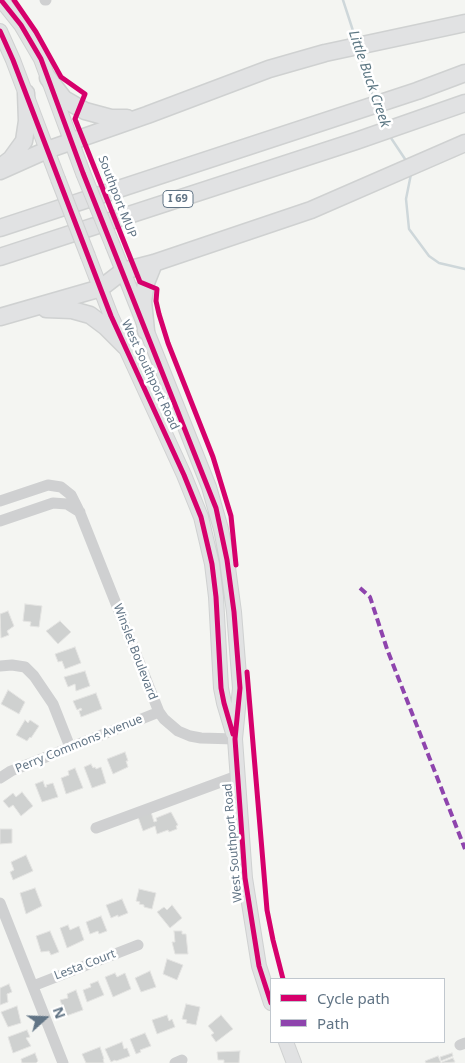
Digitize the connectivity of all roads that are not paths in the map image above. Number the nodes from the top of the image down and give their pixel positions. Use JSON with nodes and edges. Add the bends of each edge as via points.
{"nodes":[{"id":1,"x":1,"y":0,"type":"edge"},
{"id":2,"x":465,"y":23,"type":"edge"},
{"id":3,"x":0,"y":31,"type":"edge"},
{"id":4,"x":465,"y":73,"type":"edge"},
{"id":5,"x":48,"y":78,"type":"junction"},
{"id":6,"x":26,"y":93,"type":"junction"},
{"id":7,"x":465,"y":103,"type":"edge"},
{"id":8,"x":146,"y":115,"type":"junction"},
{"id":9,"x":72,"y":140,"type":"junction"},
{"id":10,"x":465,"y":143,"type":"edge"},
{"id":11,"x":47,"y":150,"type":"junction"},
{"id":12,"x":0,"y":169,"type":"edge"},
{"id":13,"x":0,"y":228,"type":"edge"},
{"id":14,"x":0,"y":257,"type":"edge"},
{"id":15,"x":154,"y":263,"type":"junction"},
{"id":16,"x":123,"y":271,"type":"junction"},
{"id":17,"x":101,"y":288,"type":"junction"},
{"id":18,"x":21,"y":311,"type":"junction"},
{"id":19,"x":0,"y":317,"type":"edge"},
{"id":20,"x":146,"y":331,"type":"junction"},
{"id":21,"x":125,"y":346,"type":"junction"},
{"id":22,"x":0,"y":501,"type":"edge"},
{"id":23,"x":80,"y":513,"type":"junction"},
{"id":24,"x":0,"y":521,"type":"edge"},
{"id":25,"x":0,"y":666,"type":"edge"},
{"id":26,"x":159,"y":712,"type":"junction"},
{"id":27,"x":235,"y":739,"type":"junction"},
{"id":28,"x":70,"y":747,"type":"junction"},
{"id":29,"x":237,"y":776,"type":"junction"},
{"id":30,"x":0,"y":778,"type":"edge"},
{"id":31,"x":96,"y":828,"type":"dead end"},
{"id":32,"x":0,"y":903,"type":"edge"},
{"id":33,"x":138,"y":945,"type":"dead end"},
{"id":34,"x":33,"y":986,"type":"junction"},
{"id":35,"x":270,"y":1001,"type":"edge"},
{"id":36,"x":286,"y":1043,"type":"edge"},
{"id":37,"x":63,"y":1063,"type":"edge"},
{"id":38,"x":294,"y":1063,"type":"edge"}],
"edges":[{"from":1,"to":5,"type":"main road","name":"West Southport Road","via":[[32,41]]},
{"from":2,"to":8,"type":"highway","via":[[325,53],[233,82]]},
{"from":3,"to":6,"type":"main road","name":"West Southport Road"},
{"from":4,"to":13,"type":"highway","number":"I 69"},
{"from":5,"to":8,"type":"highway","via":[[64,99],[85,111],[111,118]]},
{"from":5,"to":9,"type":"main road","name":"West Southport Road"},
{"from":6,"to":11,"type":"main road","name":"West Southport Road"},
{"from":6,"to":12,"type":"highway","via":[[24,141]]},
{"from":7,"to":14,"type":"highway","number":"I 69"},
{"from":8,"to":9,"type":"highway"},
{"from":9,"to":11,"type":"highway"},
{"from":9,"to":16,"type":"main road","name":"West Southport Road","bridge":true},
{"from":10,"to":15,"type":"highway","via":[[311,210]]},
{"from":11,"to":12,"type":"highway"},
{"from":11,"to":17,"type":"main road","name":"West Southport Road","bridge":true},
{"from":15,"to":16,"type":"highway"},
{"from":15,"to":20,"type":"highway","via":[[143,301]]},
{"from":16,"to":17,"type":"highway"},
{"from":16,"to":20,"type":"main road","name":"West Southport Road"},
{"from":17,"to":18,"type":"highway"},
{"from":17,"to":21,"type":"main road","name":"West Southport Road"},
{"from":18,"to":19,"type":"highway"},
{"from":18,"to":21,"type":"highway","via":[[60,309],[90,315]]},
{"from":20,"to":27,"type":"main road","name":"West Southport Road","via":[[209,487],[221,529],[234,612],[240,688]]},
{"from":21,"to":27,"type":"main road","name":"West Southport Road","via":[[201,517],[216,597],[221,688]]},
{"from":22,"to":23,"type":"street","name":"Winslet Boulevard","via":[[54,485],[71,495]]},
{"from":23,"to":24,"type":"street","via":[[67,504],[53,503]]},
{"from":23,"to":26,"type":"street","name":"Winslet Boulevard"},
{"from":25,"to":28,"type":"street","via":[[25,667],[34,676],[53,704]]},
{"from":26,"to":27,"type":"street","name":"Winslet Boulevard","via":[[170,726],[190,736]]},
{"from":26,"to":28,"type":"street","name":"Perry Commons Avenue"},
{"from":27,"to":29,"type":"main road","name":"West Southport Road"},
{"from":28,"to":30,"type":"street","name":"Perry Commons Avenue"},
{"from":29,"to":31,"type":"street"},
{"from":29,"to":35,"type":"main road","name":"West Southport Road","via":[[248,907],[259,966]]},
{"from":32,"to":34,"type":"street"},
{"from":33,"to":34,"type":"street","name":"Lesta Court"},
{"from":34,"to":37,"type":"street"},
{"from":36,"to":38,"type":"main road"}]}
